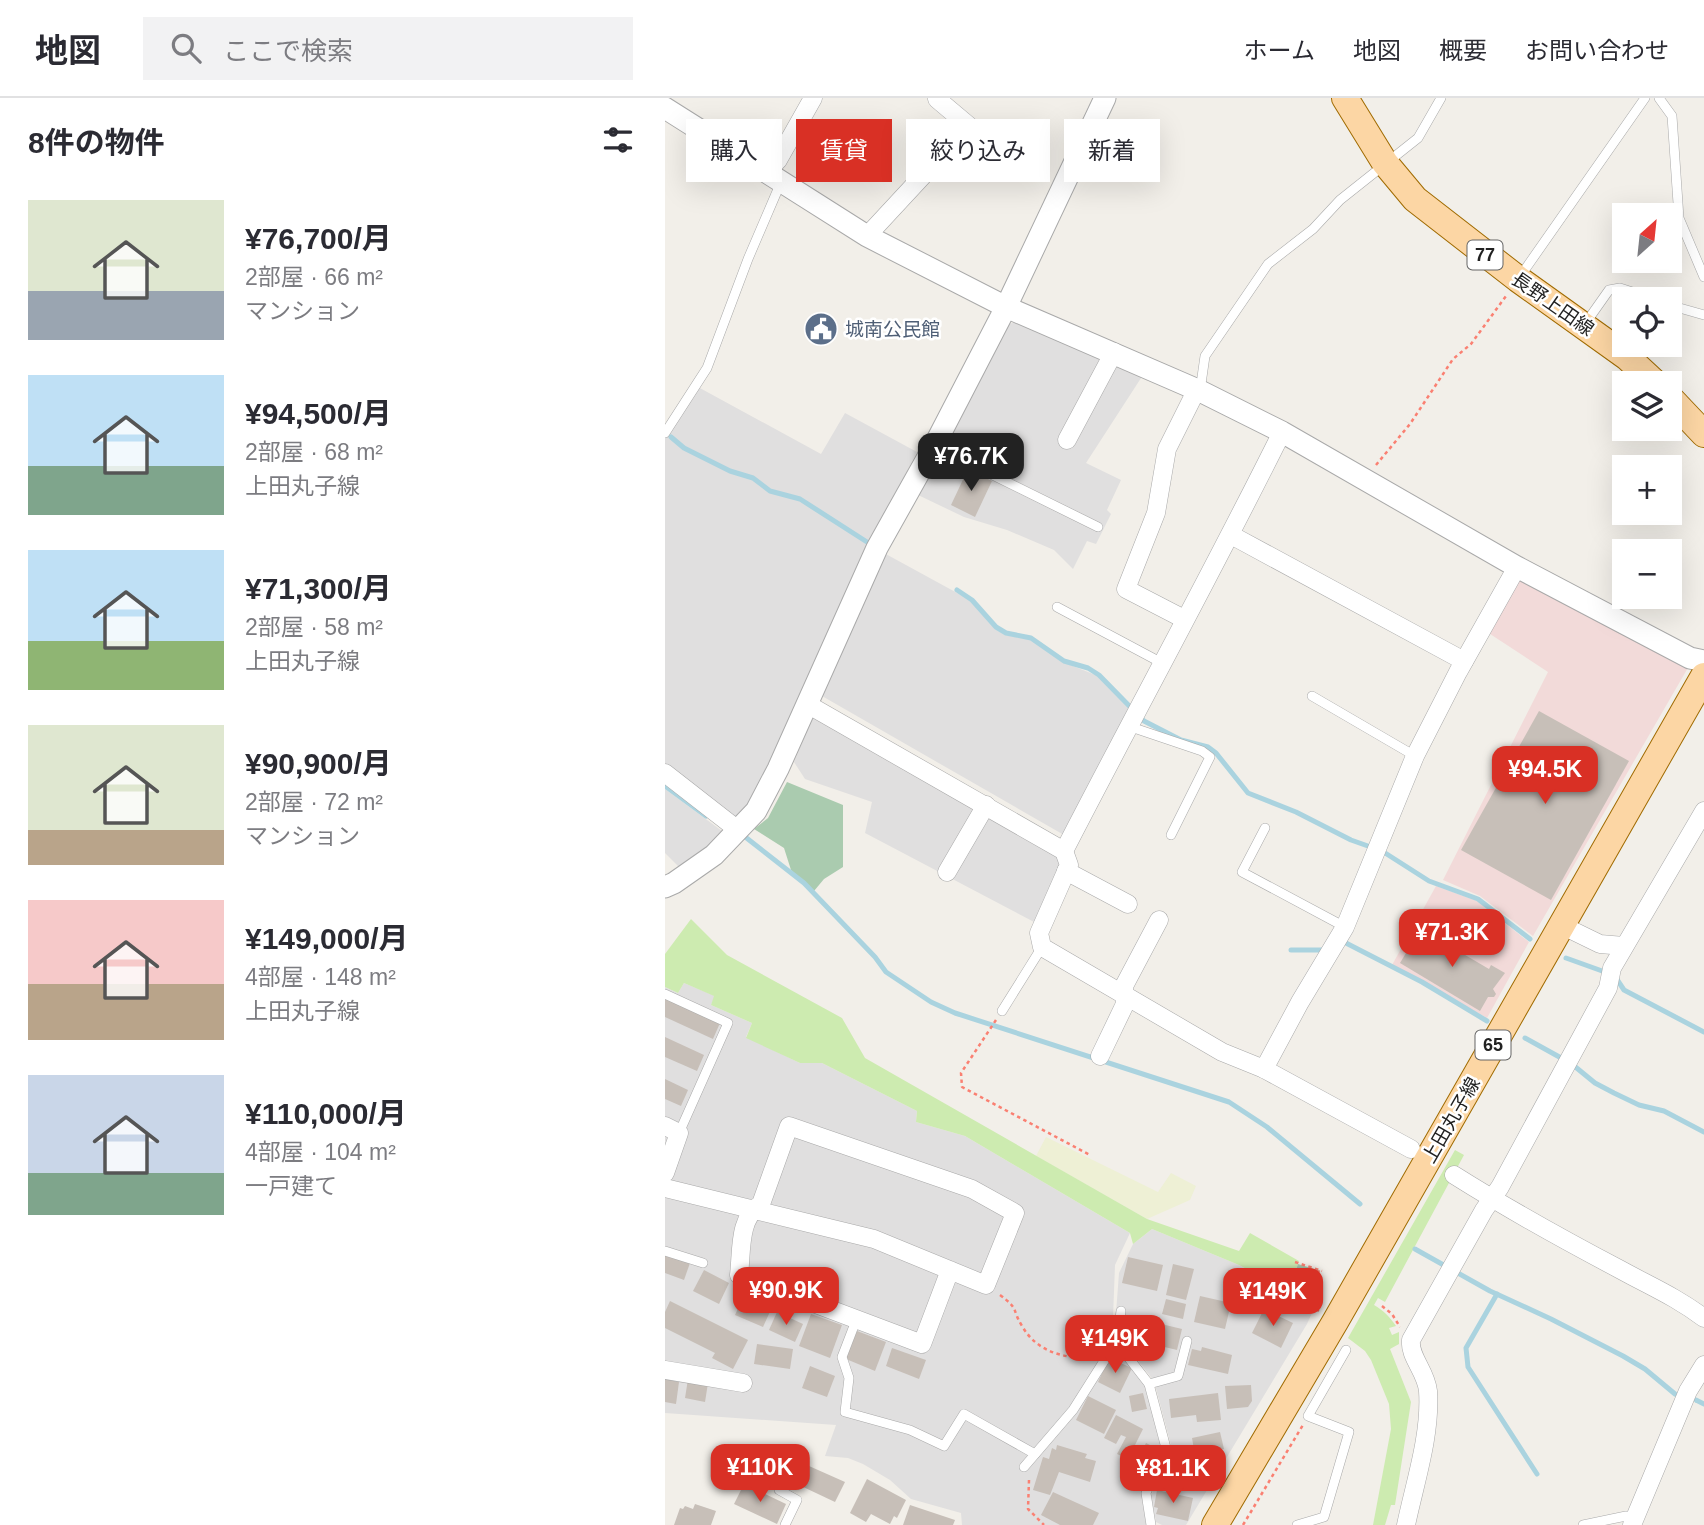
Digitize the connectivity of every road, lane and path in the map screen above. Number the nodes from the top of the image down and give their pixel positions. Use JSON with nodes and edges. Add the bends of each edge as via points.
{"nodes":[{"id":1,"x":813,"y":98,"type":"edge"},
{"id":2,"x":1105,"y":98,"type":"edge"},
{"id":3,"x":1345,"y":98,"type":"edge"},
{"id":4,"x":1441,"y":98,"type":"edge"},
{"id":5,"x":1645,"y":98,"type":"edge"},
{"id":6,"x":1659,"y":98,"type":"edge"},
{"id":7,"x":937,"y":99,"type":"edge"},
{"id":8,"x":665,"y":108,"type":"edge"},
{"id":9,"x":686,"y":122,"type":"edge"},
{"id":10,"x":782,"y":153,"type":"edge"},
{"id":11,"x":1385,"y":163,"type":"junction"},
{"id":12,"x":772,"y":182,"type":"edge"},
{"id":13,"x":779,"y":182,"type":"edge"},
{"id":14,"x":867,"y":236,"type":"junction"},
{"id":15,"x":1704,"y":277,"type":"edge"},
{"id":16,"x":1518,"y":279,"type":"junction"},
{"id":17,"x":1612,"y":289,"type":"edge"},
{"id":18,"x":1006,"y":307,"type":"junction"},
{"id":19,"x":1682,"y":309,"type":"edge"},
{"id":20,"x":1704,"y":316,"type":"edge"},
{"id":21,"x":1584,"y":325,"type":"junction"},
{"id":22,"x":1114,"y":352,"type":"junction"},
{"id":23,"x":1642,"y":371,"type":"edge"},
{"id":24,"x":1198,"y":390,"type":"junction"},
{"id":25,"x":1682,"y":409,"type":"edge"},
{"id":26,"x":1703,"y":429,"type":"edge"},
{"id":27,"x":1282,"y":432,"type":"junction"},
{"id":28,"x":665,"y":433,"type":"edge"},
{"id":29,"x":1066,"y":440,"type":"dead end"},
{"id":30,"x":935,"y":446,"type":"junction"},
{"id":31,"x":1363,"y":479,"type":"junction"},
{"id":32,"x":1098,"y":527,"type":"dead end"},
{"id":33,"x":1231,"y":535,"type":"junction"},
{"id":34,"x":1517,"y":567,"type":"junction"},
{"id":35,"x":1057,"y":607,"type":"dead end"},
{"id":36,"x":1184,"y":619,"type":"junction"},
{"id":37,"x":1464,"y":661,"type":"junction"},
{"id":38,"x":1704,"y":661,"type":"edge"},
{"id":39,"x":1162,"y":663,"type":"junction"},
{"id":40,"x":1704,"y":676,"type":"edge"},
{"id":41,"x":1312,"y":696,"type":"dead end"},
{"id":42,"x":807,"y":704,"type":"junction"},
{"id":43,"x":1128,"y":726,"type":"junction"},
{"id":44,"x":1415,"y":756,"type":"junction"},
{"id":45,"x":665,"y":773,"type":"edge"},
{"id":46,"x":986,"y":806,"type":"junction"},
{"id":47,"x":1704,"y":811,"type":"edge"},
{"id":48,"x":1265,"y":828,"type":"dead end"},
{"id":49,"x":738,"y":830,"type":"junction"},
{"id":50,"x":1171,"y":835,"type":"dead end"},
{"id":51,"x":1064,"y":851,"type":"junction"},
{"id":52,"x":1066,"y":871,"type":"junction"},
{"id":53,"x":947,"y":872,"type":"dead end"},
{"id":54,"x":665,"y":887,"type":"edge"},
{"id":55,"x":1128,"y":904,"type":"dead end"},
{"id":56,"x":1159,"y":920,"type":"dead end"},
{"id":57,"x":1561,"y":925,"type":"junction"},
{"id":58,"x":1345,"y":927,"type":"junction"},
{"id":59,"x":1624,"y":946,"type":"junction"},
{"id":60,"x":1042,"y":947,"type":"junction"},
{"id":61,"x":665,"y":994,"type":"edge"},
{"id":62,"x":1125,"y":994,"type":"junction"},
{"id":63,"x":1002,"y":1011,"type":"joint"},
{"id":64,"x":1100,"y":1056,"type":"dead end"},
{"id":65,"x":1264,"y":1069,"type":"junction"},
{"id":66,"x":672,"y":1129,"type":"edge"},
{"id":67,"x":1411,"y":1149,"type":"dead end"},
{"id":68,"x":1090,"y":1155,"type":"dead end"},
{"id":69,"x":665,"y":1173,"type":"edge"},
{"id":70,"x":1454,"y":1175,"type":"dead end"},
{"id":71,"x":665,"y":1188,"type":"edge"},
{"id":72,"x":1491,"y":1199,"type":"junction"},
{"id":73,"x":751,"y":1210,"type":"junction"},
{"id":74,"x":665,"y":1251,"type":"edge"},
{"id":75,"x":1295,"y":1262,"type":"dead end"},
{"id":76,"x":703,"y":1263,"type":"dead end"},
{"id":77,"x":950,"y":1270,"type":"junction"},
{"id":78,"x":986,"y":1285,"type":"junction"},
{"id":79,"x":1314,"y":1301,"type":"dead end"},
{"id":80,"x":1382,"y":1306,"type":"dead end"},
{"id":81,"x":1121,"y":1311,"type":"dead end"},
{"id":82,"x":857,"y":1318,"type":"junction"},
{"id":83,"x":1704,"y":1318,"type":"edge"},
{"id":84,"x":1187,"y":1341,"type":"dead end"},
{"id":85,"x":1410,"y":1343,"type":"junction"},
{"id":86,"x":1116,"y":1346,"type":"junction"},
{"id":87,"x":1346,"y":1350,"type":"dead end"},
{"id":88,"x":1104,"y":1361,"type":"junction"},
{"id":89,"x":1704,"y":1365,"type":"edge"},
{"id":90,"x":665,"y":1370,"type":"edge"},
{"id":91,"x":743,"y":1383,"type":"dead end"},
{"id":92,"x":1149,"y":1384,"type":"junction"},
{"id":93,"x":1308,"y":1416,"type":"junction"},
{"id":94,"x":1035,"y":1454,"type":"junction"},
{"id":95,"x":785,"y":1459,"type":"dead end"},
{"id":96,"x":1024,"y":1466,"type":"joint"},
{"id":97,"x":1634,"y":1521,"type":"edge"},
{"id":98,"x":785,"y":1525,"type":"edge"},
{"id":99,"x":1044,"y":1525,"type":"edge"},
{"id":100,"x":1151,"y":1525,"type":"edge"},
{"id":101,"x":1216,"y":1525,"type":"edge"},
{"id":102,"x":1243,"y":1525,"type":"edge"},
{"id":103,"x":1297,"y":1525,"type":"edge"},
{"id":104,"x":1406,"y":1525,"type":"edge"},
{"id":105,"x":1583,"y":1525,"type":"edge"}],
"edges":[{"from":1,"to":10,"type":"street"},
{"from":2,"to":18,"type":"street"},
{"from":3,"to":11,"type":"main road","name":"長野上田線","number":"77"},
{"from":4,"to":11,"type":"lane","via":[[1418,138]]},
{"from":5,"to":16,"type":"lane"},
{"from":6,"to":15,"type":"lane","via":[[1672,116],[1679,218]]},
{"from":7,"to":14,"type":"street","via":[[969,126]]},
{"from":8,"to":9,"type":"street"},
{"from":11,"to":16,"type":"main road","name":"長野上田線","number":"77","via":[[1415,199]]},
{"from":11,"to":24,"type":"lane","via":[[1268,264],[1205,356]]},
{"from":12,"to":28,"type":"lane","via":[[707,368]]},
{"from":13,"to":14,"type":"street"},
{"from":14,"to":18,"type":"street"},
{"from":16,"to":21,"type":"main road","name":"長野上田線","number":"77"},
{"from":16,"to":31,"type":"path","via":[[1471,344],[1453,359],[1387,454]]},
{"from":17,"to":21,"type":"lane"},
{"from":18,"to":22,"type":"street"},
{"from":18,"to":30,"type":"street"},
{"from":19,"to":20,"type":"lane"},
{"from":21,"to":23,"type":"main road","name":"長野上田線","number":"77"},
{"from":22,"to":24,"type":"street"},
{"from":22,"to":29,"type":"street"},
{"from":24,"to":27,"type":"street"},
{"from":24,"to":36,"type":"street","via":[[1167,449],[1156,513],[1126,589]]},
{"from":25,"to":26,"type":"main road"},
{"from":27,"to":31,"type":"street"},
{"from":27,"to":33,"type":"street"},
{"from":30,"to":32,"type":"lane"},
{"from":30,"to":42,"type":"street","via":[[877,548]]},
{"from":31,"to":34,"type":"street"},
{"from":33,"to":36,"type":"street"},
{"from":33,"to":37,"type":"street"},
{"from":34,"to":37,"type":"street"},
{"from":34,"to":38,"type":"street","via":[[1690,658]]},
{"from":35,"to":39,"type":"lane"},
{"from":36,"to":39,"type":"street"},
{"from":37,"to":44,"type":"street"},
{"from":39,"to":43,"type":"street"},
{"from":40,"to":57,"type":"main road","name":"上田丸子線","number":"65"},
{"from":41,"to":44,"type":"lane"},
{"from":42,"to":46,"type":"street"},
{"from":42,"to":49,"type":"street","via":[[756,811]]},
{"from":43,"to":50,"type":"lane","via":[[1210,757]]},
{"from":43,"to":51,"type":"street"},
{"from":44,"to":58,"type":"street"},
{"from":45,"to":49,"type":"street"},
{"from":46,"to":51,"type":"street"},
{"from":46,"to":53,"type":"street"},
{"from":47,"to":59,"type":"street"},
{"from":48,"to":58,"type":"lane","via":[[1242,872]]},
{"from":49,"to":54,"type":"street","via":[[714,855]]},
{"from":51,"to":52,"type":"street","via":[[1069,865]]},
{"from":52,"to":55,"type":"street"},
{"from":52,"to":60,"type":"street","via":[[1039,933]]},
{"from":56,"to":62,"type":"street","via":[[1124,986]]},
{"from":57,"to":59,"type":"street","via":[[1600,944]]},
{"from":57,"to":101,"type":"main road","name":"上田丸子線","number":"65"},
{"from":58,"to":65,"type":"street"},
{"from":59,"to":72,"type":"street","via":[[1608,988]]},
{"from":60,"to":62,"type":"street"},
{"from":60,"to":63,"type":"lane"},
{"from":61,"to":66,"type":"lane","via":[[728,1023]]},
{"from":62,"to":64,"type":"street","via":[[1125,1004]]},
{"from":62,"to":65,"type":"street","via":[[1222,1052]]},
{"from":63,"to":68,"type":"path","via":[[961,1073],[962,1087]]},
{"from":65,"to":67,"type":"street"},
{"from":66,"to":69,"type":"street"},
{"from":70,"to":72,"type":"street"},
{"from":71,"to":73,"type":"street"},
{"from":72,"to":83,"type":"street","via":[[1676,1297]]},
{"from":72,"to":85,"type":"street"},
{"from":73,"to":77,"type":"street","via":[[874,1239]]},
{"from":73,"to":78,"type":"street","via":[[761,1204],[789,1126],[972,1189],[1015,1213]]},
{"from":73,"to":82,"type":"street","via":[[745,1222],[739,1275]]},
{"from":74,"to":76,"type":"lane"},
{"from":75,"to":79,"type":"path","via":[[1321,1270]]},
{"from":77,"to":78,"type":"street"},
{"from":77,"to":82,"type":"street","via":[[922,1344]]},
{"from":78,"to":88,"type":"path","via":[[1015,1305],[1021,1325],[1036,1344],[1054,1354]]},
{"from":80,"to":85,"type":"path"},
{"from":81,"to":86,"type":"lane"},
{"from":82,"to":94,"type":"lane","via":[[842,1357],[849,1378],[845,1412],[910,1430],[944,1446],[964,1414]]},
{"from":84,"to":92,"type":"lane","via":[[1178,1376]]},
{"from":85,"to":104,"type":"street","via":[[1428,1392],[1427,1426]]},
{"from":86,"to":88,"type":"lane"},
{"from":86,"to":92,"type":"lane"},
{"from":87,"to":93,"type":"lane"},
{"from":88,"to":94,"type":"lane","via":[[1073,1410]]},
{"from":89,"to":97,"type":"street","via":[[1688,1391]]},
{"from":90,"to":91,"type":"street"},
{"from":92,"to":100,"type":"lane","via":[[1166,1448],[1146,1493]]},
{"from":93,"to":102,"type":"path"},
{"from":93,"to":103,"type":"lane","via":[[1349,1432],[1324,1517]]},
{"from":94,"to":96,"type":"lane"},
{"from":95,"to":98,"type":"lane","via":[[779,1490],[797,1500]]},
{"from":96,"to":99,"type":"path","via":[[1030,1484],[1028,1509]]},
{"from":97,"to":105,"type":"lane","via":[[1626,1516]]}]}
